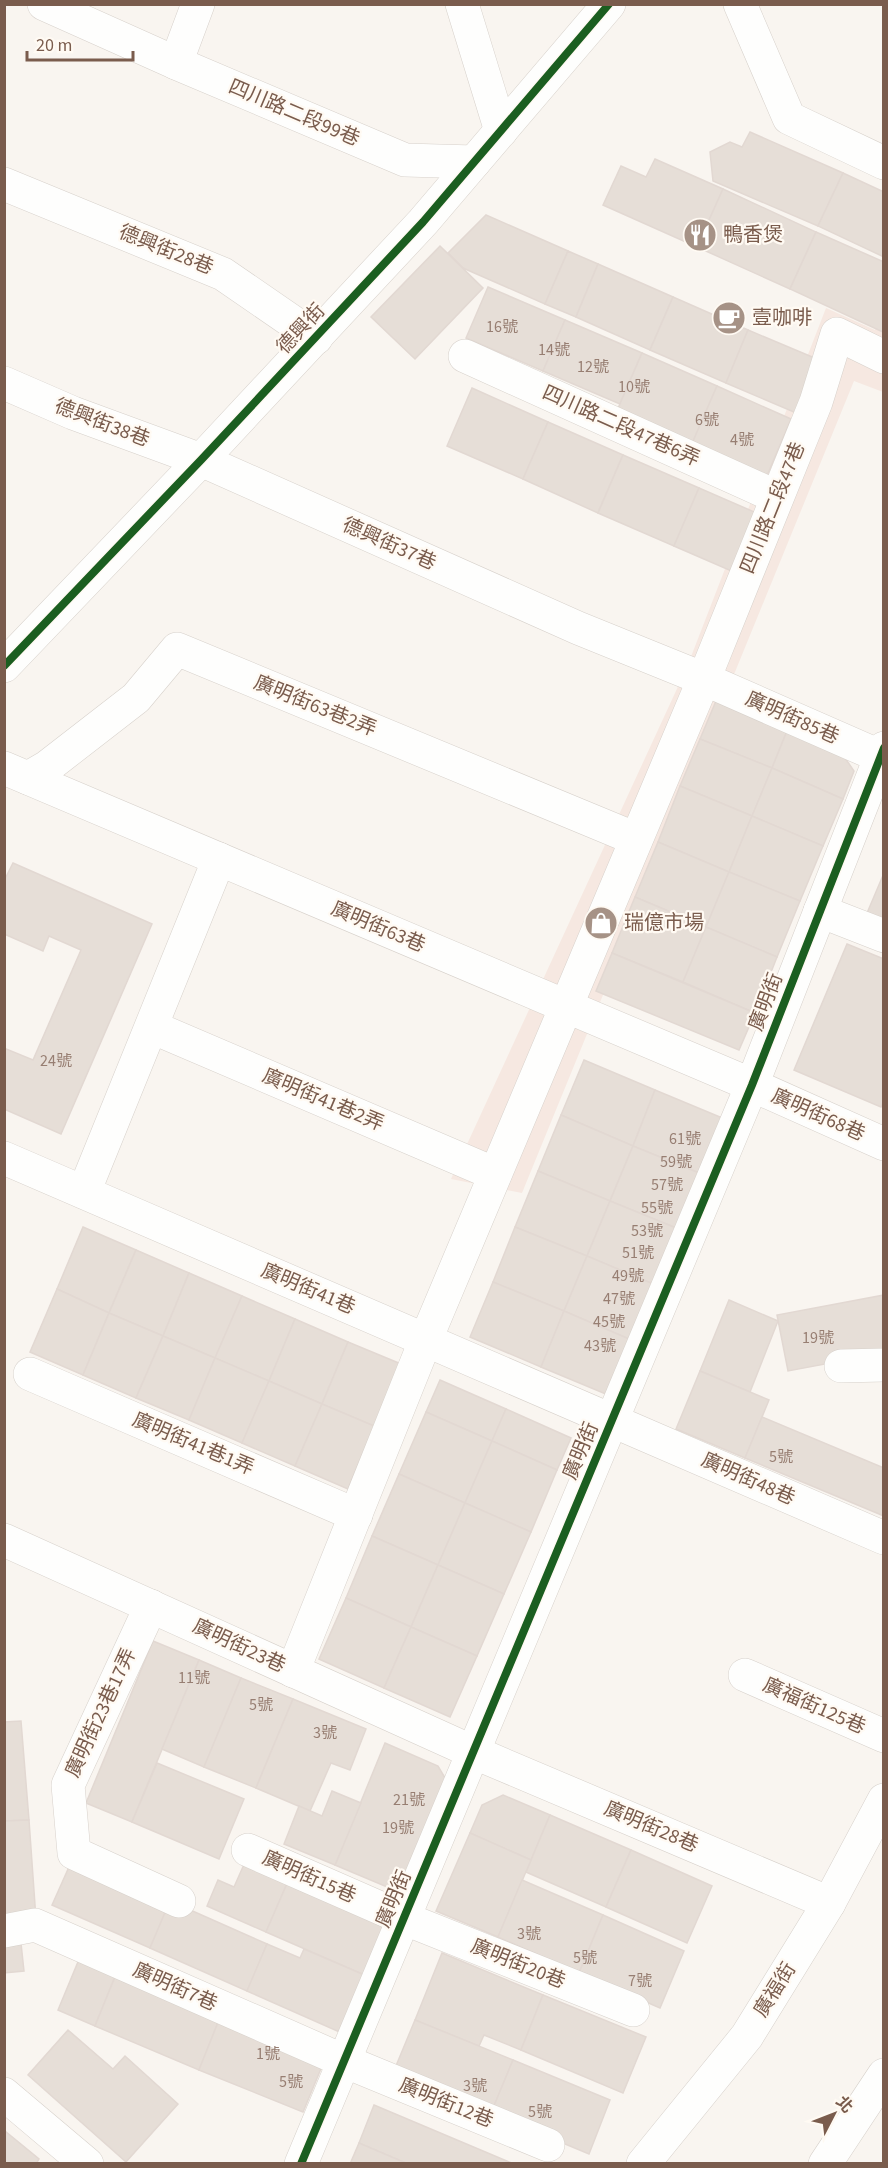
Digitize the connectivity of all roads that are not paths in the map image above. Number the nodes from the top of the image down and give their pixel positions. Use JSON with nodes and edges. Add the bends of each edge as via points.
{"nodes":[{"id":1,"x":44,"y":4,"type":"edge"},
{"id":2,"x":198,"y":4,"type":"edge"},
{"id":3,"x":462,"y":4,"type":"edge"},
{"id":4,"x":609,"y":4,"type":"edge"},
{"id":5,"x":740,"y":4,"type":"edge"},
{"id":6,"x":583,"y":17,"type":"edge"},
{"id":7,"x":176,"y":63,"type":"junction"},
{"id":8,"x":501,"y":131,"type":"junction"},
{"id":9,"x":474,"y":162,"type":"junction"},
{"id":10,"x":884,"y":163,"type":"edge"},
{"id":11,"x":4,"y":184,"type":"edge"},
{"id":12,"x":316,"y":338,"type":"junction"},
{"id":13,"x":465,"y":356,"type":"dead end"},
{"id":14,"x":884,"y":357,"type":"edge"},
{"id":15,"x":7,"y":386,"type":"edge"},
{"id":16,"x":201,"y":460,"type":"junction"},
{"id":17,"x":777,"y":497,"type":"junction"},
{"id":18,"x":4,"y":666,"type":"edge"},
{"id":19,"x":704,"y":680,"type":"junction"},
{"id":20,"x":882,"y":754,"type":"edge"},
{"id":21,"x":16,"y":773,"type":"edge"},
{"id":22,"x":636,"y":839,"type":"junction"},
{"id":23,"x":219,"y":859,"type":"junction"},
{"id":24,"x":820,"y":911,"type":"junction"},
{"id":25,"x":884,"y":936,"type":"edge"},
{"id":26,"x":565,"y":1006,"type":"junction"},
{"id":27,"x":152,"y":1027,"type":"junction"},
{"id":28,"x":752,"y":1085,"type":"junction"},
{"id":29,"x":884,"y":1144,"type":"edge"},
{"id":30,"x":4,"y":1158,"type":"edge"},
{"id":31,"x":495,"y":1174,"type":"junction"},
{"id":32,"x":84,"y":1192,"type":"junction"},
{"id":33,"x":426,"y":1339,"type":"junction"},
{"id":34,"x":884,"y":1365,"type":"edge"},
{"id":35,"x":841,"y":1366,"type":"dead end"},
{"id":36,"x":30,"y":1374,"type":"dead end"},
{"id":37,"x":612,"y":1420,"type":"junction"},
{"id":38,"x":356,"y":1515,"type":"junction"},
{"id":39,"x":884,"y":1538,"type":"edge"},
{"id":40,"x":4,"y":1539,"type":"edge"},
{"id":41,"x":151,"y":1606,"type":"junction"},
{"id":42,"x":293,"y":1671,"type":"junction"},
{"id":43,"x":745,"y":1675,"type":"dead end"},
{"id":44,"x":884,"y":1736,"type":"edge"},
{"id":45,"x":473,"y":1752,"type":"junction"},
{"id":46,"x":884,"y":1800,"type":"edge"},
{"id":47,"x":248,"y":1850,"type":"dead end"},
{"id":48,"x":179,"y":1901,"type":"dead end"},
{"id":49,"x":829,"y":1903,"type":"junction"},
{"id":50,"x":404,"y":1918,"type":"junction"},
{"id":51,"x":4,"y":1931,"type":"edge"},
{"id":52,"x":633,"y":2010,"type":"dead end"},
{"id":53,"x":344,"y":2061,"type":"junction"},
{"id":54,"x":883,"y":2075,"type":"edge"},
{"id":55,"x":4,"y":2094,"type":"edge"},
{"id":56,"x":548,"y":2145,"type":"dead end"},
{"id":57,"x":87,"y":2163,"type":"edge"},
{"id":58,"x":301,"y":2163,"type":"edge"},
{"id":59,"x":643,"y":2163,"type":"edge"},
{"id":60,"x":825,"y":2163,"type":"edge"}],
"edges":[{"from":1,"to":7,"type":"street","name":"四川路二段99巷"},
{"from":2,"to":7,"type":"street"},
{"from":3,"to":8,"type":"street"},
{"from":4,"to":6,"type":"street","name":"德興街"},
{"from":5,"to":10,"type":"street","via":[[789,118]]},
{"from":6,"to":8,"type":"street","name":"德興街"},
{"from":7,"to":9,"type":"street","name":"四川路二段99巷","via":[[405,160]]},
{"from":8,"to":9,"type":"street","name":"德興街"},
{"from":9,"to":12,"type":"street","name":"德興街"},
{"from":11,"to":12,"type":"street","name":"德興街28巷","via":[[224,274]]},
{"from":12,"to":16,"type":"street","name":"德興街"},
{"from":13,"to":17,"type":"street","name":"四川路二段47巷6弄"},
{"from":14,"to":17,"type":"street","name":"四川路二段47巷","via":[[837,334],[816,402]]},
{"from":15,"to":16,"type":"street","name":"德興街38巷"},
{"from":16,"to":18,"type":"street","name":"德興街"},
{"from":16,"to":19,"type":"street","name":"德興街37巷"},
{"from":17,"to":19,"type":"street","name":"四川路二段47巷"},
{"from":19,"to":20,"type":"street","name":"廣明街85巷"},
{"from":19,"to":22,"type":"street"},
{"from":20,"to":24,"type":"street","name":"廣明街"},
{"from":21,"to":22,"type":"street","name":"廣明街63巷2弄","via":[[47,767],[136,698],[177,649]]},
{"from":21,"to":23,"type":"street","name":"廣明街63巷"},
{"from":22,"to":26,"type":"street"},
{"from":23,"to":26,"type":"street","name":"廣明街63巷"},
{"from":23,"to":27,"type":"street"},
{"from":24,"to":25,"type":"street"},
{"from":24,"to":28,"type":"street","name":"廣明街"},
{"from":26,"to":28,"type":"street","name":"廣明街63巷"},
{"from":26,"to":31,"type":"street"},
{"from":27,"to":31,"type":"street","name":"廣明街41巷2弄"},
{"from":27,"to":32,"type":"street"},
{"from":28,"to":29,"type":"street","name":"廣明街68巷"},
{"from":28,"to":37,"type":"street","name":"廣明街"},
{"from":30,"to":32,"type":"street","name":"廣明街41巷"},
{"from":31,"to":33,"type":"street"},
{"from":32,"to":33,"type":"street","name":"廣明街41巷"},
{"from":33,"to":37,"type":"street","name":"廣明街41巷"},
{"from":33,"to":38,"type":"street"},
{"from":34,"to":35,"type":"street"},
{"from":36,"to":38,"type":"street","name":"廣明街41巷1弄"},
{"from":37,"to":39,"type":"street","name":"廣明街48巷"},
{"from":37,"to":45,"type":"street","name":"廣明街"},
{"from":38,"to":42,"type":"street"},
{"from":40,"to":41,"type":"street","name":"廣明街23巷"},
{"from":41,"to":42,"type":"street","name":"廣明街23巷"},
{"from":41,"to":48,"type":"street","name":"廣明街23巷17弄","via":[[68,1785],[74,1853]]},
{"from":42,"to":45,"type":"street","name":"廣明街23巷"},
{"from":43,"to":44,"type":"street","name":"廣福街125巷"},
{"from":45,"to":49,"type":"street","name":"廣明街28巷"},
{"from":45,"to":50,"type":"street","name":"廣明街"},
{"from":46,"to":49,"type":"street","name":"廣福街"},
{"from":47,"to":50,"type":"street","name":"廣明街15巷"},
{"from":49,"to":59,"type":"street","name":"廣福街","via":[[747,2036]]},
{"from":50,"to":52,"type":"street","name":"廣明街20巷"},
{"from":50,"to":53,"type":"street","name":"廣明街"},
{"from":51,"to":53,"type":"street","name":"廣明街7巷","via":[[35,1925]]},
{"from":53,"to":56,"type":"street","name":"廣明街12巷"},
{"from":53,"to":58,"type":"street","name":"廣明街"},
{"from":54,"to":60,"type":"street"},
{"from":55,"to":57,"type":"street"}]}
